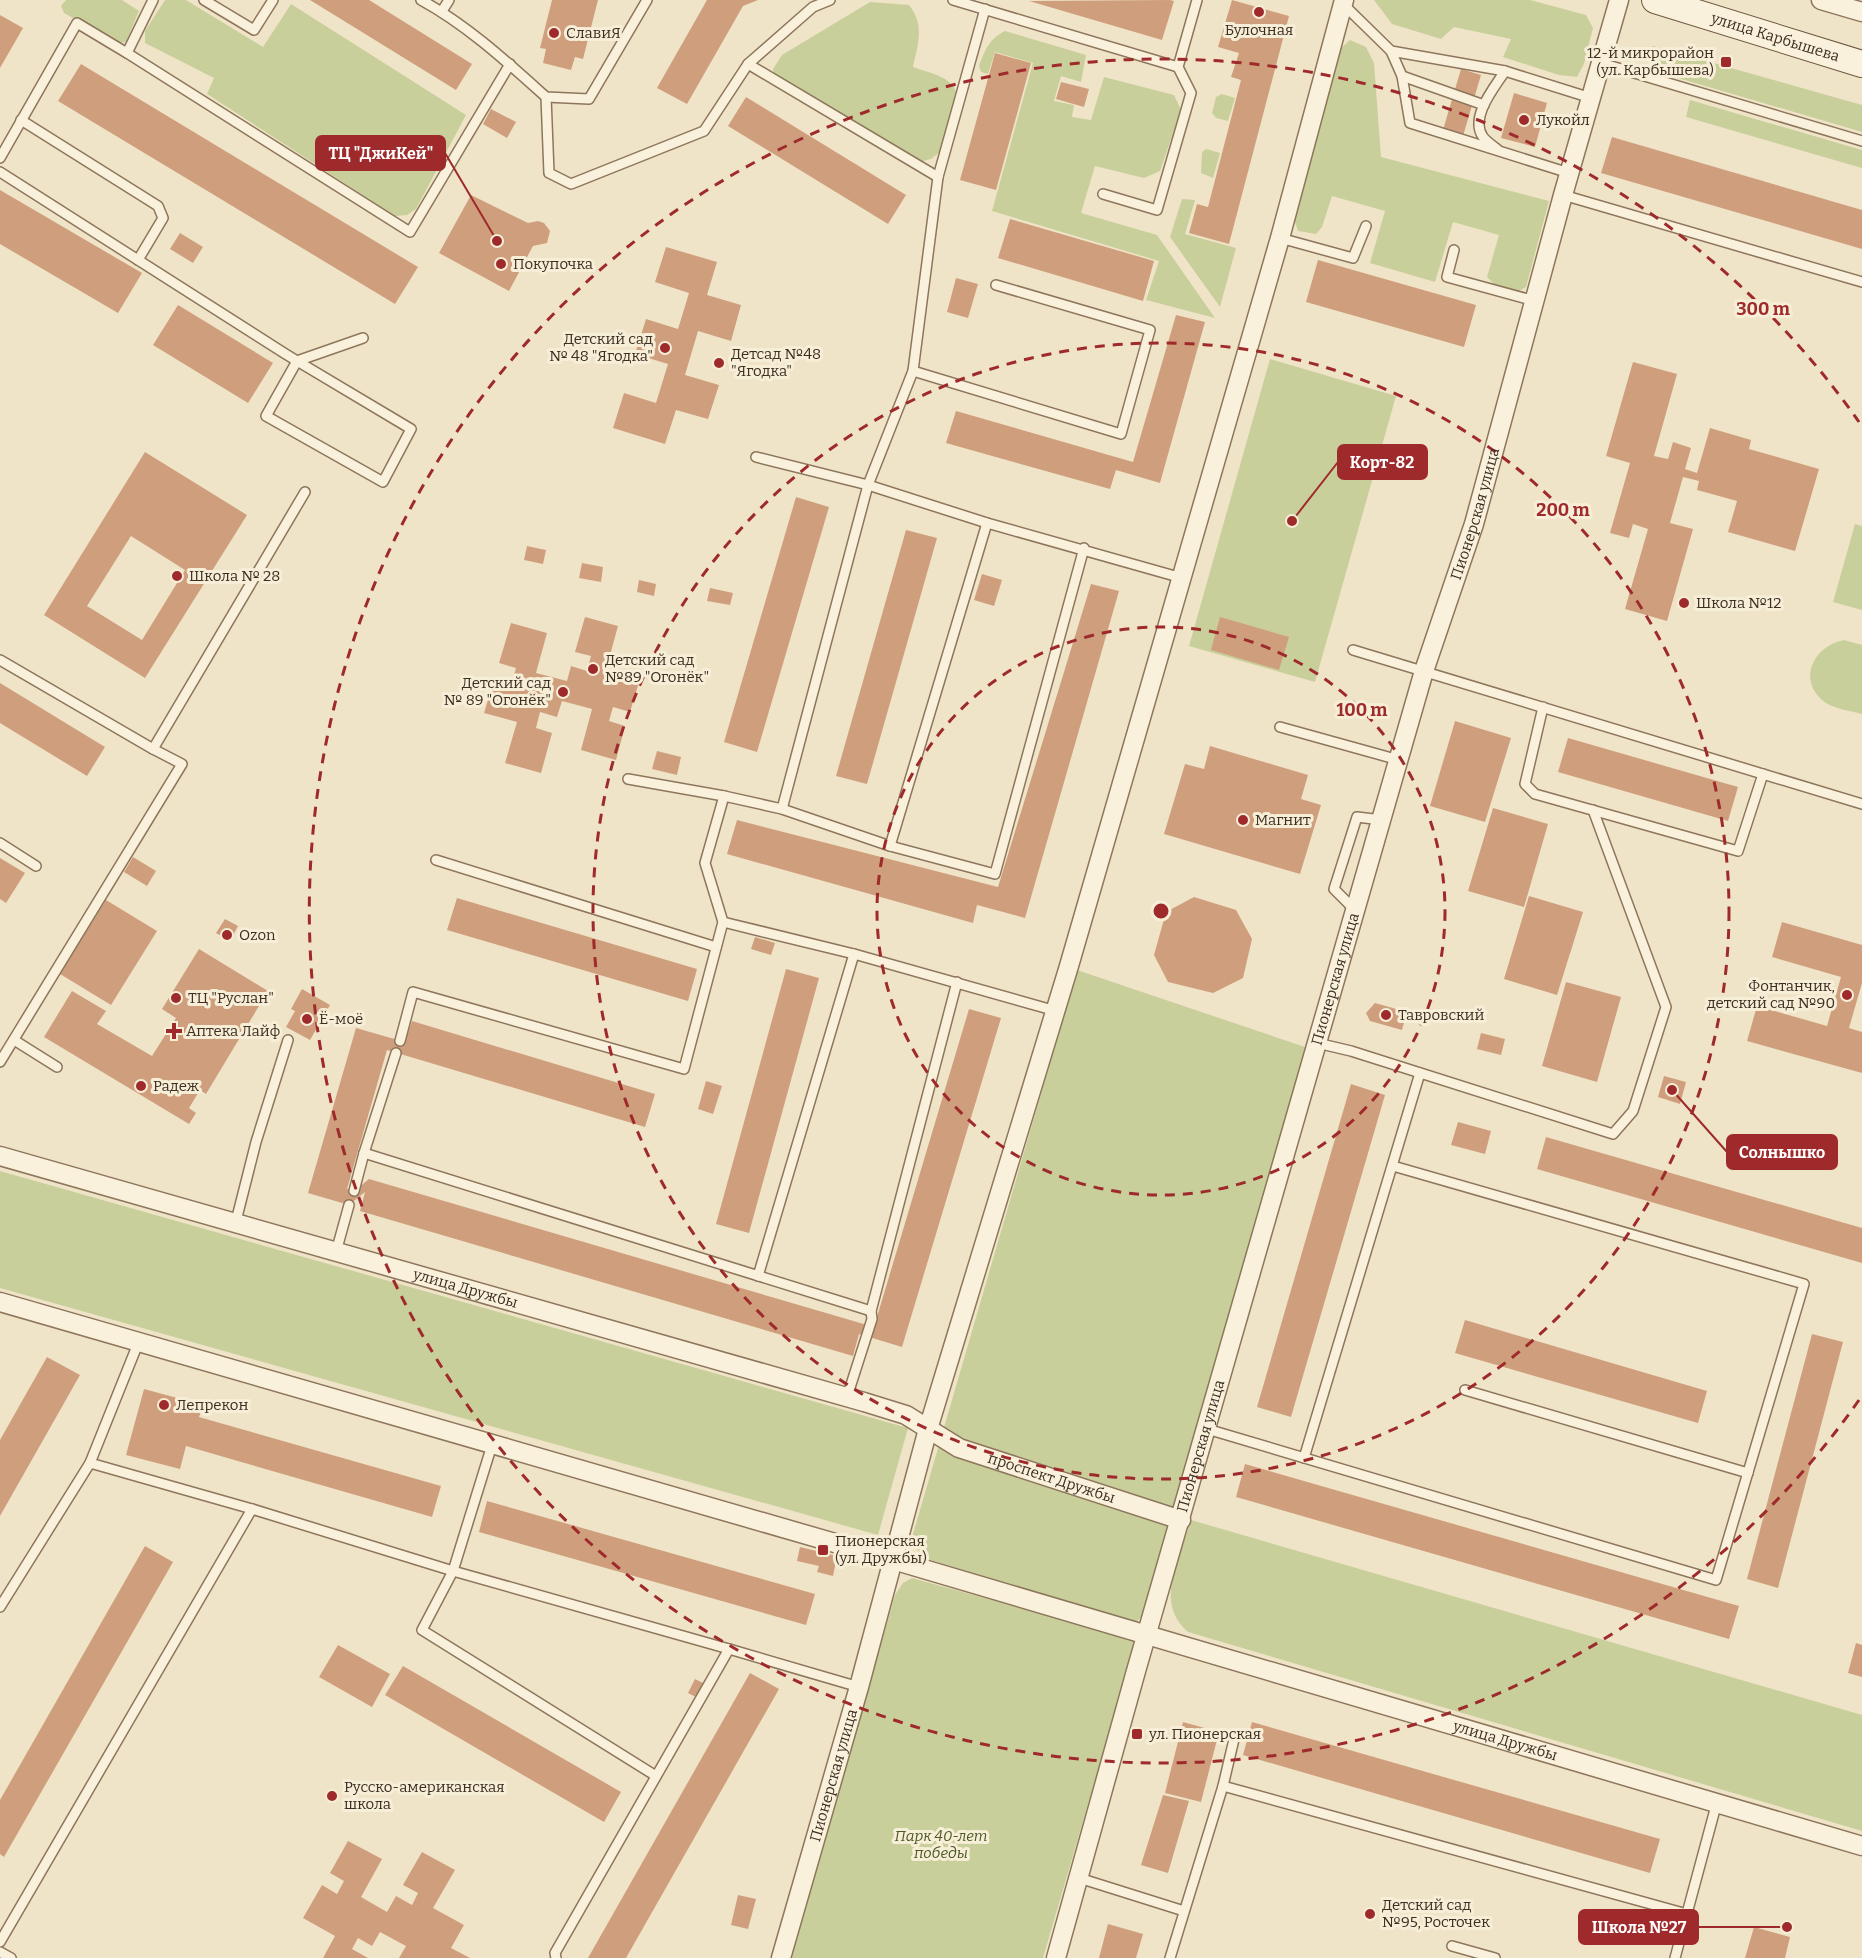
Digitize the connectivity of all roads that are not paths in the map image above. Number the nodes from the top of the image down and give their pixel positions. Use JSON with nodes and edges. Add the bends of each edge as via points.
{"nodes":[{"id":1,"x":153,"y":0,"type":"edge"},
{"id":2,"x":204,"y":0,"type":"edge"},
{"id":3,"x":273,"y":0,"type":"edge"},
{"id":4,"x":421,"y":0,"type":"edge"},
{"id":5,"x":449,"y":0,"type":"edge"},
{"id":6,"x":647,"y":0,"type":"edge"},
{"id":7,"x":830,"y":0,"type":"edge"},
{"id":8,"x":953,"y":0,"type":"edge"},
{"id":9,"x":1197,"y":0,"type":"edge"},
{"id":10,"x":1620,"y":0,"type":"edge"},
{"id":11,"x":1655,"y":0,"type":"edge"},
{"id":12,"x":1821,"y":0,"type":"edge"},
{"id":13,"x":1344,"y":2,"type":"edge"},
{"id":14,"x":985,"y":9,"type":"junction"},
{"id":15,"x":442,"y":11,"type":"junction"},
{"id":16,"x":1862,"y":12,"type":"edge"},
{"id":17,"x":1390,"y":51,"type":"junction"},
{"id":18,"x":127,"y":53,"type":"junction"},
{"id":19,"x":1601,"y":63,"type":"junction"},
{"id":20,"x":510,"y":64,"type":"junction"},
{"id":21,"x":748,"y":64,"type":"junction"},
{"id":22,"x":1862,"y":64,"type":"edge"},
{"id":23,"x":1178,"y":67,"type":"junction"},
{"id":24,"x":1505,"y":71,"type":"junction"},
{"id":25,"x":1402,"y":76,"type":"junction"},
{"id":26,"x":546,"y":97,"type":"junction"},
{"id":27,"x":1591,"y":98,"type":"junction"},
{"id":28,"x":1484,"y":105,"type":"junction"},
{"id":29,"x":21,"y":120,"type":"junction"},
{"id":30,"x":1862,"y":141,"type":"edge"},
{"id":31,"x":1501,"y":153,"type":"junction"},
{"id":32,"x":0,"y":158,"type":"edge"},
{"id":33,"x":0,"y":172,"type":"edge"},
{"id":34,"x":1569,"y":173,"type":"junction"},
{"id":35,"x":938,"y":177,"type":"junction"},
{"id":36,"x":1103,"y":195,"type":"dead end"},
{"id":37,"x":1563,"y":195,"type":"junction"},
{"id":38,"x":1366,"y":226,"type":"dead end"},
{"id":39,"x":1280,"y":238,"type":"junction"},
{"id":40,"x":1454,"y":250,"type":"dead end"},
{"id":41,"x":138,"y":260,"type":"junction"},
{"id":42,"x":1862,"y":282,"type":"edge"},
{"id":43,"x":996,"y":285,"type":"dead end"},
{"id":44,"x":1535,"y":301,"type":"junction"},
{"id":45,"x":363,"y":338,"type":"dead end"},
{"id":46,"x":297,"y":361,"type":"junction"},
{"id":47,"x":913,"y":371,"type":"junction"},
{"id":48,"x":756,"y":457,"type":"dead end"},
{"id":49,"x":868,"y":485,"type":"junction"},
{"id":50,"x":305,"y":492,"type":"dead end"},
{"id":51,"x":987,"y":523,"type":"junction"},
{"id":52,"x":1084,"y":548,"type":"junction"},
{"id":53,"x":1182,"y":578,"type":"junction"},
{"id":54,"x":1353,"y":650,"type":"dead end"},
{"id":55,"x":0,"y":660,"type":"edge"},
{"id":56,"x":1424,"y":671,"type":"junction"},
{"id":57,"x":1543,"y":707,"type":"junction"},
{"id":58,"x":1280,"y":727,"type":"dead end"},
{"id":59,"x":153,"y":749,"type":"junction"},
{"id":60,"x":1399,"y":760,"type":"junction"},
{"id":61,"x":1763,"y":774,"type":"junction"},
{"id":62,"x":628,"y":779,"type":"dead end"},
{"id":63,"x":724,"y":796,"type":"junction"},
{"id":64,"x":1862,"y":804,"type":"edge"},
{"id":65,"x":782,"y":809,"type":"junction"},
{"id":66,"x":1593,"y":810,"type":"junction"},
{"id":67,"x":1382,"y":820,"type":"junction"},
{"id":68,"x":0,"y":843,"type":"edge"},
{"id":69,"x":890,"y":846,"type":"junction"},
{"id":70,"x":436,"y":860,"type":"dead end"},
{"id":71,"x":36,"y":866,"type":"dead end"},
{"id":72,"x":1356,"y":911,"type":"junction"},
{"id":73,"x":723,"y":922,"type":"junction"},
{"id":74,"x":716,"y":948,"type":"junction"},
{"id":75,"x":854,"y":954,"type":"junction"},
{"id":76,"x":957,"y":982,"type":"junction"},
{"id":77,"x":1056,"y":1011,"type":"junction"},
{"id":78,"x":14,"y":1040,"type":"junction"},
{"id":79,"x":288,"y":1040,"type":"dead end"},
{"id":80,"x":399,"y":1041,"type":"dead end"},
{"id":81,"x":1317,"y":1043,"type":"junction"},
{"id":82,"x":396,"y":1053,"type":"dead end"},
{"id":83,"x":0,"y":1062,"type":"edge"},
{"id":84,"x":57,"y":1067,"type":"dead end"},
{"id":85,"x":1420,"y":1073,"type":"junction"},
{"id":86,"x":364,"y":1153,"type":"junction"},
{"id":87,"x":0,"y":1156,"type":"edge"},
{"id":88,"x":1393,"y":1166,"type":"junction"},
{"id":89,"x":354,"y":1191,"type":"dead end"},
{"id":90,"x":349,"y":1205,"type":"dead end"},
{"id":91,"x":235,"y":1225,"type":"junction"},
{"id":92,"x":336,"y":1252,"type":"junction"},
{"id":93,"x":758,"y":1276,"type":"junction"},
{"id":94,"x":0,"y":1302,"type":"edge"},
{"id":95,"x":871,"y":1311,"type":"junction"},
{"id":96,"x":139,"y":1341,"type":"junction"},
{"id":97,"x":1465,"y":1390,"type":"dead end"},
{"id":98,"x":847,"y":1397,"type":"junction"},
{"id":99,"x":928,"y":1429,"type":"junction"},
{"id":100,"x":1207,"y":1429,"type":"junction"},
{"id":101,"x":492,"y":1445,"type":"junction"},
{"id":102,"x":1304,"y":1458,"type":"junction"},
{"id":103,"x":90,"y":1463,"type":"junction"},
{"id":104,"x":1748,"y":1473,"type":"junction"},
{"id":105,"x":252,"y":1509,"type":"junction"},
{"id":106,"x":1181,"y":1520,"type":"junction"},
{"id":107,"x":892,"y":1561,"type":"junction"},
{"id":108,"x":453,"y":1571,"type":"junction"},
{"id":109,"x":0,"y":1607,"type":"edge"},
{"id":110,"x":1146,"y":1636,"type":"junction"},
{"id":111,"x":729,"y":1649,"type":"junction"},
{"id":112,"x":859,"y":1687,"type":"junction"},
{"id":113,"x":1235,"y":1735,"type":"dead end"},
{"id":114,"x":656,"y":1776,"type":"junction"},
{"id":115,"x":1222,"y":1786,"type":"junction"},
{"id":116,"x":1717,"y":1802,"type":"junction"},
{"id":117,"x":1862,"y":1846,"type":"edge"},
{"id":118,"x":1079,"y":1878,"type":"junction"},
{"id":119,"x":1184,"y":1911,"type":"junction"},
{"id":120,"x":1687,"y":1914,"type":"junction"},
{"id":121,"x":0,"y":1942,"type":"edge"},
{"id":122,"x":1452,"y":1946,"type":"dead end"},
{"id":123,"x":0,"y":1952,"type":"edge"},
{"id":124,"x":11,"y":1958,"type":"edge"},
{"id":125,"x":556,"y":1958,"type":"edge"},
{"id":126,"x":781,"y":1958,"type":"edge"},
{"id":127,"x":1056,"y":1958,"type":"edge"},
{"id":128,"x":1170,"y":1958,"type":"edge"},
{"id":129,"x":1495,"y":1958,"type":"edge"},
{"id":130,"x":1675,"y":1958,"type":"edge"}],
"edges":[{"from":1,"to":18,"type":"lane"},
{"from":2,"to":3,"type":"lane","via":[[254,30]]},
{"from":4,"to":15,"type":"lane"},
{"from":5,"to":15,"type":"lane"},
{"from":6,"to":26,"type":"lane","via":[[589,99]]},
{"from":7,"to":21,"type":"lane","via":[[813,7]]},
{"from":8,"to":14,"type":"lane"},
{"from":9,"to":23,"type":"lane"},
{"from":10,"to":19,"type":"street","name":"Пионерская улица"},
{"from":11,"to":22,"type":"street","name":"улица Карбышева"},
{"from":12,"to":16,"type":"street"},
{"from":13,"to":17,"type":"lane"},
{"from":13,"to":39,"type":"street","name":"Пионерская улица"},
{"from":14,"to":23,"type":"lane"},
{"from":14,"to":35,"type":"lane"},
{"from":15,"to":20,"type":"lane"},
{"from":17,"to":24,"type":"lane"},
{"from":17,"to":25,"type":"lane"},
{"from":18,"to":20,"type":"lane","via":[[410,232]]},
{"from":18,"to":29,"type":"lane","via":[[77,23]]},
{"from":19,"to":27,"type":"street","name":"Пионерская улица"},
{"from":19,"to":30,"type":"lane"},
{"from":20,"to":26,"type":"lane"},
{"from":21,"to":26,"type":"lane","via":[[704,131],[571,184],[549,173]]},
{"from":21,"to":35,"type":"lane"},
{"from":23,"to":36,"type":"lane","via":[[1191,93],[1157,210]]},
{"from":24,"to":27,"type":"lane"},
{"from":24,"to":28,"type":"lane"},
{"from":25,"to":28,"type":"lane"},
{"from":25,"to":31,"type":"lane","via":[[1410,123]]},
{"from":27,"to":34,"type":"street","name":"Пионерская улица"},
{"from":28,"to":31,"type":"lane","via":[[1479,125],[1482,136]]},
{"from":29,"to":32,"type":"lane"},
{"from":29,"to":41,"type":"lane","via":[[158,206],[163,218]]},
{"from":31,"to":34,"type":"lane"},
{"from":33,"to":41,"type":"lane"},
{"from":34,"to":37,"type":"street","name":"Пионерская улица"},
{"from":35,"to":47,"type":"lane"},
{"from":37,"to":42,"type":"lane"},
{"from":37,"to":44,"type":"street","name":"Пионерская улица"},
{"from":38,"to":39,"type":"lane","via":[[1353,258]]},
{"from":39,"to":53,"type":"street","name":"Пионерская улица"},
{"from":40,"to":44,"type":"lane","via":[[1447,277]]},
{"from":41,"to":46,"type":"lane"},
{"from":43,"to":47,"type":"lane","via":[[1150,330],[1121,434]]},
{"from":44,"to":56,"type":"street","name":"Пионерская улица","via":[[1474,524]]},
{"from":45,"to":46,"type":"lane"},
{"from":46,"to":46,"type":"lane","via":[[266,416],[382,482],[411,429]]},
{"from":47,"to":49,"type":"lane"},
{"from":48,"to":49,"type":"lane"},
{"from":49,"to":51,"type":"lane"},
{"from":49,"to":65,"type":"lane"},
{"from":50,"to":59,"type":"lane"},
{"from":51,"to":52,"type":"lane"},
{"from":51,"to":69,"type":"lane"},
{"from":52,"to":53,"type":"lane"},
{"from":52,"to":69,"type":"lane","via":[[995,874]]},
{"from":53,"to":77,"type":"street","name":"Пионерская улица"},
{"from":54,"to":56,"type":"lane"},
{"from":55,"to":59,"type":"lane"},
{"from":56,"to":57,"type":"lane"},
{"from":56,"to":60,"type":"street","name":"Пионерская улица"},
{"from":57,"to":61,"type":"lane"},
{"from":57,"to":66,"type":"lane","via":[[1525,784],[1535,794]]},
{"from":58,"to":60,"type":"lane"},
{"from":59,"to":78,"type":"lane","via":[[182,764]]},
{"from":60,"to":67,"type":"street","name":"Пионерская улица"},
{"from":61,"to":64,"type":"lane"},
{"from":61,"to":66,"type":"lane","via":[[1738,851]]},
{"from":62,"to":63,"type":"lane"},
{"from":63,"to":65,"type":"lane"},
{"from":63,"to":73,"type":"lane","via":[[705,863]]},
{"from":65,"to":69,"type":"lane"},
{"from":66,"to":85,"type":"lane","via":[[1666,1007],[1633,1111],[1614,1134]]},
{"from":67,"to":72,"type":"street","name":"Пионерская улица"},
{"from":67,"to":72,"type":"lane","via":[[1357,818],[1334,889]]},
{"from":68,"to":71,"type":"lane"},
{"from":70,"to":74,"type":"lane"},
{"from":72,"to":81,"type":"street","name":"Пионерская улица"},
{"from":73,"to":74,"type":"lane"},
{"from":73,"to":75,"type":"lane"},
{"from":74,"to":80,"type":"lane","via":[[684,1069],[413,992]]},
{"from":75,"to":76,"type":"lane"},
{"from":75,"to":93,"type":"lane"},
{"from":76,"to":77,"type":"lane"},
{"from":76,"to":95,"type":"lane"},
{"from":77,"to":99,"type":"street","name":"Пионерская улица"},
{"from":78,"to":83,"type":"lane"},
{"from":78,"to":84,"type":"lane"},
{"from":79,"to":91,"type":"lane"},
{"from":81,"to":85,"type":"lane"},
{"from":81,"to":100,"type":"street","name":"Пионерская улица"},
{"from":82,"to":86,"type":"lane"},
{"from":85,"to":88,"type":"lane"},
{"from":86,"to":89,"type":"lane"},
{"from":86,"to":93,"type":"lane"},
{"from":87,"to":91,"type":"street","name":"улица Дружбы"},
{"from":88,"to":102,"type":"lane"},
{"from":88,"to":104,"type":"lane","via":[[1804,1284]]},
{"from":90,"to":92,"type":"lane"},
{"from":91,"to":92,"type":"street","name":"улица Дружбы"},
{"from":92,"to":98,"type":"street","name":"улица Дружбы"},
{"from":93,"to":95,"type":"lane"},
{"from":94,"to":96,"type":"street"},
{"from":95,"to":98,"type":"lane","via":[[872,1319]]},
{"from":96,"to":101,"type":"street"},
{"from":96,"to":103,"type":"lane"},
{"from":97,"to":104,"type":"lane"},
{"from":98,"to":99,"type":"street","name":"улица Дружбы","via":[[906,1415]]},
{"from":99,"to":106,"type":"street","name":"проспект Дружбы","via":[[959,1448]]},
{"from":99,"to":107,"type":"street","name":"Пионерская улица"},
{"from":100,"to":102,"type":"lane"},
{"from":100,"to":106,"type":"street","name":"Пионерская улица"},
{"from":101,"to":107,"type":"street"},
{"from":101,"to":108,"type":"lane"},
{"from":102,"to":104,"type":"lane","via":[[1716,1580]]},
{"from":103,"to":105,"type":"lane"},
{"from":103,"to":109,"type":"lane"},
{"from":105,"to":108,"type":"lane"},
{"from":105,"to":121,"type":"lane"},
{"from":106,"to":110,"type":"street","name":"Пионерская улица"},
{"from":107,"to":110,"type":"street"},
{"from":107,"to":112,"type":"street","name":"Пионерская улица"},
{"from":108,"to":111,"type":"lane"},
{"from":108,"to":114,"type":"lane","via":[[422,1630]]},
{"from":110,"to":116,"type":"street","name":"улица Дружбы"},
{"from":110,"to":118,"type":"street","name":"Пионерская улица"},
{"from":111,"to":112,"type":"lane"},
{"from":111,"to":114,"type":"lane"},
{"from":112,"to":126,"type":"street","name":"Пионерская улица"},
{"from":113,"to":115,"type":"lane"},
{"from":114,"to":125,"type":"lane","via":[[555,1953]]},
{"from":115,"to":119,"type":"lane"},
{"from":115,"to":120,"type":"lane"},
{"from":116,"to":117,"type":"street","name":"улица Дружбы"},
{"from":116,"to":120,"type":"lane"},
{"from":118,"to":119,"type":"lane"},
{"from":118,"to":127,"type":"street","name":"Пионерская улица"},
{"from":119,"to":128,"type":"lane"},
{"from":120,"to":130,"type":"lane"},
{"from":122,"to":129,"type":"lane"},
{"from":123,"to":124,"type":"lane"}]}
